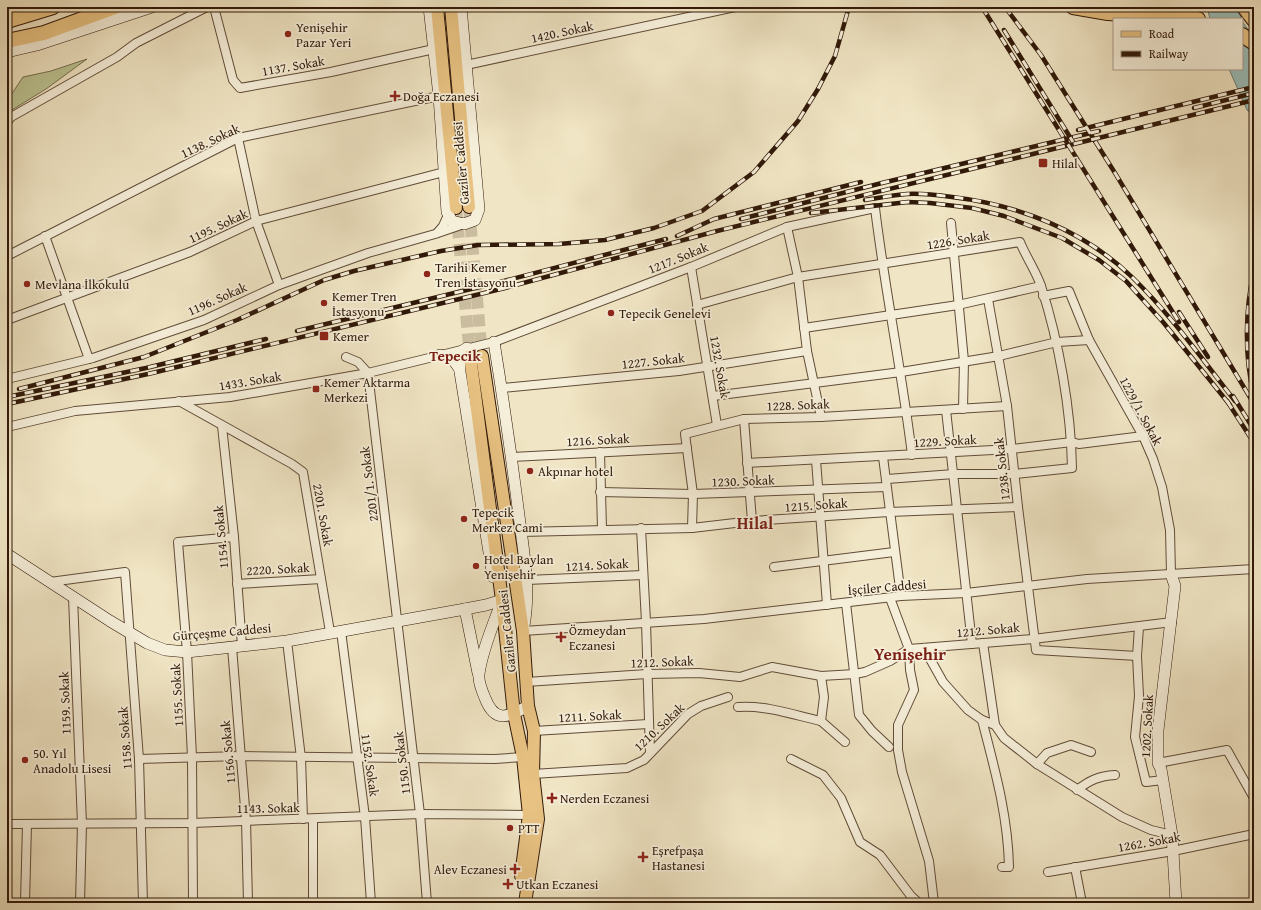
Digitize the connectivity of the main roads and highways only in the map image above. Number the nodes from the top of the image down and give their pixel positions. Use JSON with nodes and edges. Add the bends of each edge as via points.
{"nodes":[{"id":1,"x":53,"y":7,"type":"edge"},
{"id":2,"x":115,"y":7,"type":"edge"},
{"id":3,"x":152,"y":7,"type":"edge"},
{"id":4,"x":429,"y":7,"type":"edge"},
{"id":5,"x":437,"y":7,"type":"edge"},
{"id":6,"x":451,"y":7,"type":"edge"},
{"id":7,"x":461,"y":7,"type":"edge"},
{"id":8,"x":1073,"y":7,"type":"edge"},
{"id":9,"x":1244,"y":7,"type":"edge"},
{"id":10,"x":1195,"y":18,"type":"edge"},
{"id":11,"x":9,"y":20,"type":"edge"},
{"id":12,"x":1254,"y":20,"type":"edge"},
{"id":13,"x":1243,"y":36,"type":"edge"},
{"id":14,"x":7,"y":41,"type":"edge"},
{"id":15,"x":1254,"y":43,"type":"edge"},
{"id":16,"x":7,"y":52,"type":"edge"},
{"id":17,"x":469,"y":207,"type":"tunnel mouth"},
{"id":18,"x":452,"y":212,"type":"junction"},
{"id":19,"x":494,"y":342,"type":"road end"},
{"id":20,"x":473,"y":353,"type":"junction"},
{"id":21,"x":440,"y":355,"type":"road end"},
{"id":22,"x":460,"y":372,"type":"junction"},
{"id":23,"x":10,"y":558,"type":"edge"},
{"id":24,"x":1171,"y":574,"type":"road end"},
{"id":25,"x":502,"y":600,"type":"junction"},
{"id":26,"x":465,"y":609,"type":"junction"},
{"id":27,"x":523,"y":631,"type":"junction"},
{"id":28,"x":478,"y":676,"type":"junction"},
{"id":29,"x":528,"y":706,"type":"junction"},
{"id":30,"x":514,"y":714,"type":"junction"},
{"id":31,"x":518,"y":903,"type":"edge"},
{"id":32,"x":526,"y":903,"type":"edge"},
{"id":33,"x":1176,"y":903,"type":"edge"}],
"edges":[{"from":1,"to":11,"type":"highway"},
{"from":2,"to":14,"type":"highway","via":[[44,33]]},
{"from":3,"to":16,"type":"main road","via":[[37,45]]},
{"from":4,"to":18,"type":"main road","name":"Gaziler Caddesi","via":[[444,172]]},
{"from":5,"to":18,"type":"main road","name":"Gaziler Caddesi"},
{"from":6,"to":17,"type":"main road","name":"Gaziler Caddesi"},
{"from":7,"to":18,"type":"main road","name":"Gaziler Caddesi","via":[[479,209],[475,220],[464,224],[454,222]]},
{"from":8,"to":10,"type":"highway","via":[[1108,13]]},
{"from":9,"to":12,"type":"highway"},
{"from":13,"to":15,"type":"highway"},
{"from":19,"to":27,"type":"main road","via":[[512,457],[527,580],[527,610]]},
{"from":20,"to":22,"type":"main road","via":[[460,353]]},
{"from":20,"to":25,"type":"main road","name":"Gaziler Caddesi"},
{"from":20,"to":27,"type":"main road","name":"Gaziler Caddesi"},
{"from":21,"to":22,"type":"main road","via":[[452,358]]},
{"from":22,"to":25,"type":"main road","via":[[495,588]]},
{"from":23,"to":26,"type":"main road","name":"Gürçeşme Caddesi","via":[[147,644],[165,650],[187,652],[287,641]]},
{"from":24,"to":33,"type":"main road","name":"1202. Sokak","via":[[1175,586],[1158,730],[1158,763],[1172,835]]},
{"from":25,"to":26,"type":"main road","name":"Gürçeşme Caddesi","via":[[486,606]]},
{"from":25,"to":28,"type":"main road"},
{"from":25,"to":30,"type":"main road","name":"Gaziler Caddesi"},
{"from":26,"to":28,"type":"main road"},
{"from":27,"to":29,"type":"main road","name":"Gaziler Caddesi"},
{"from":28,"to":30,"type":"main road","via":[[492,712],[507,717]]},
{"from":29,"to":30,"type":"main road"},
{"from":29,"to":32,"type":"main road","name":"Gaziler Caddesi","via":[[534,731],[533,774],[538,819]]},
{"from":30,"to":31,"type":"main road","name":"Gaziler Caddesi","via":[[523,757],[529,814]]}]}
